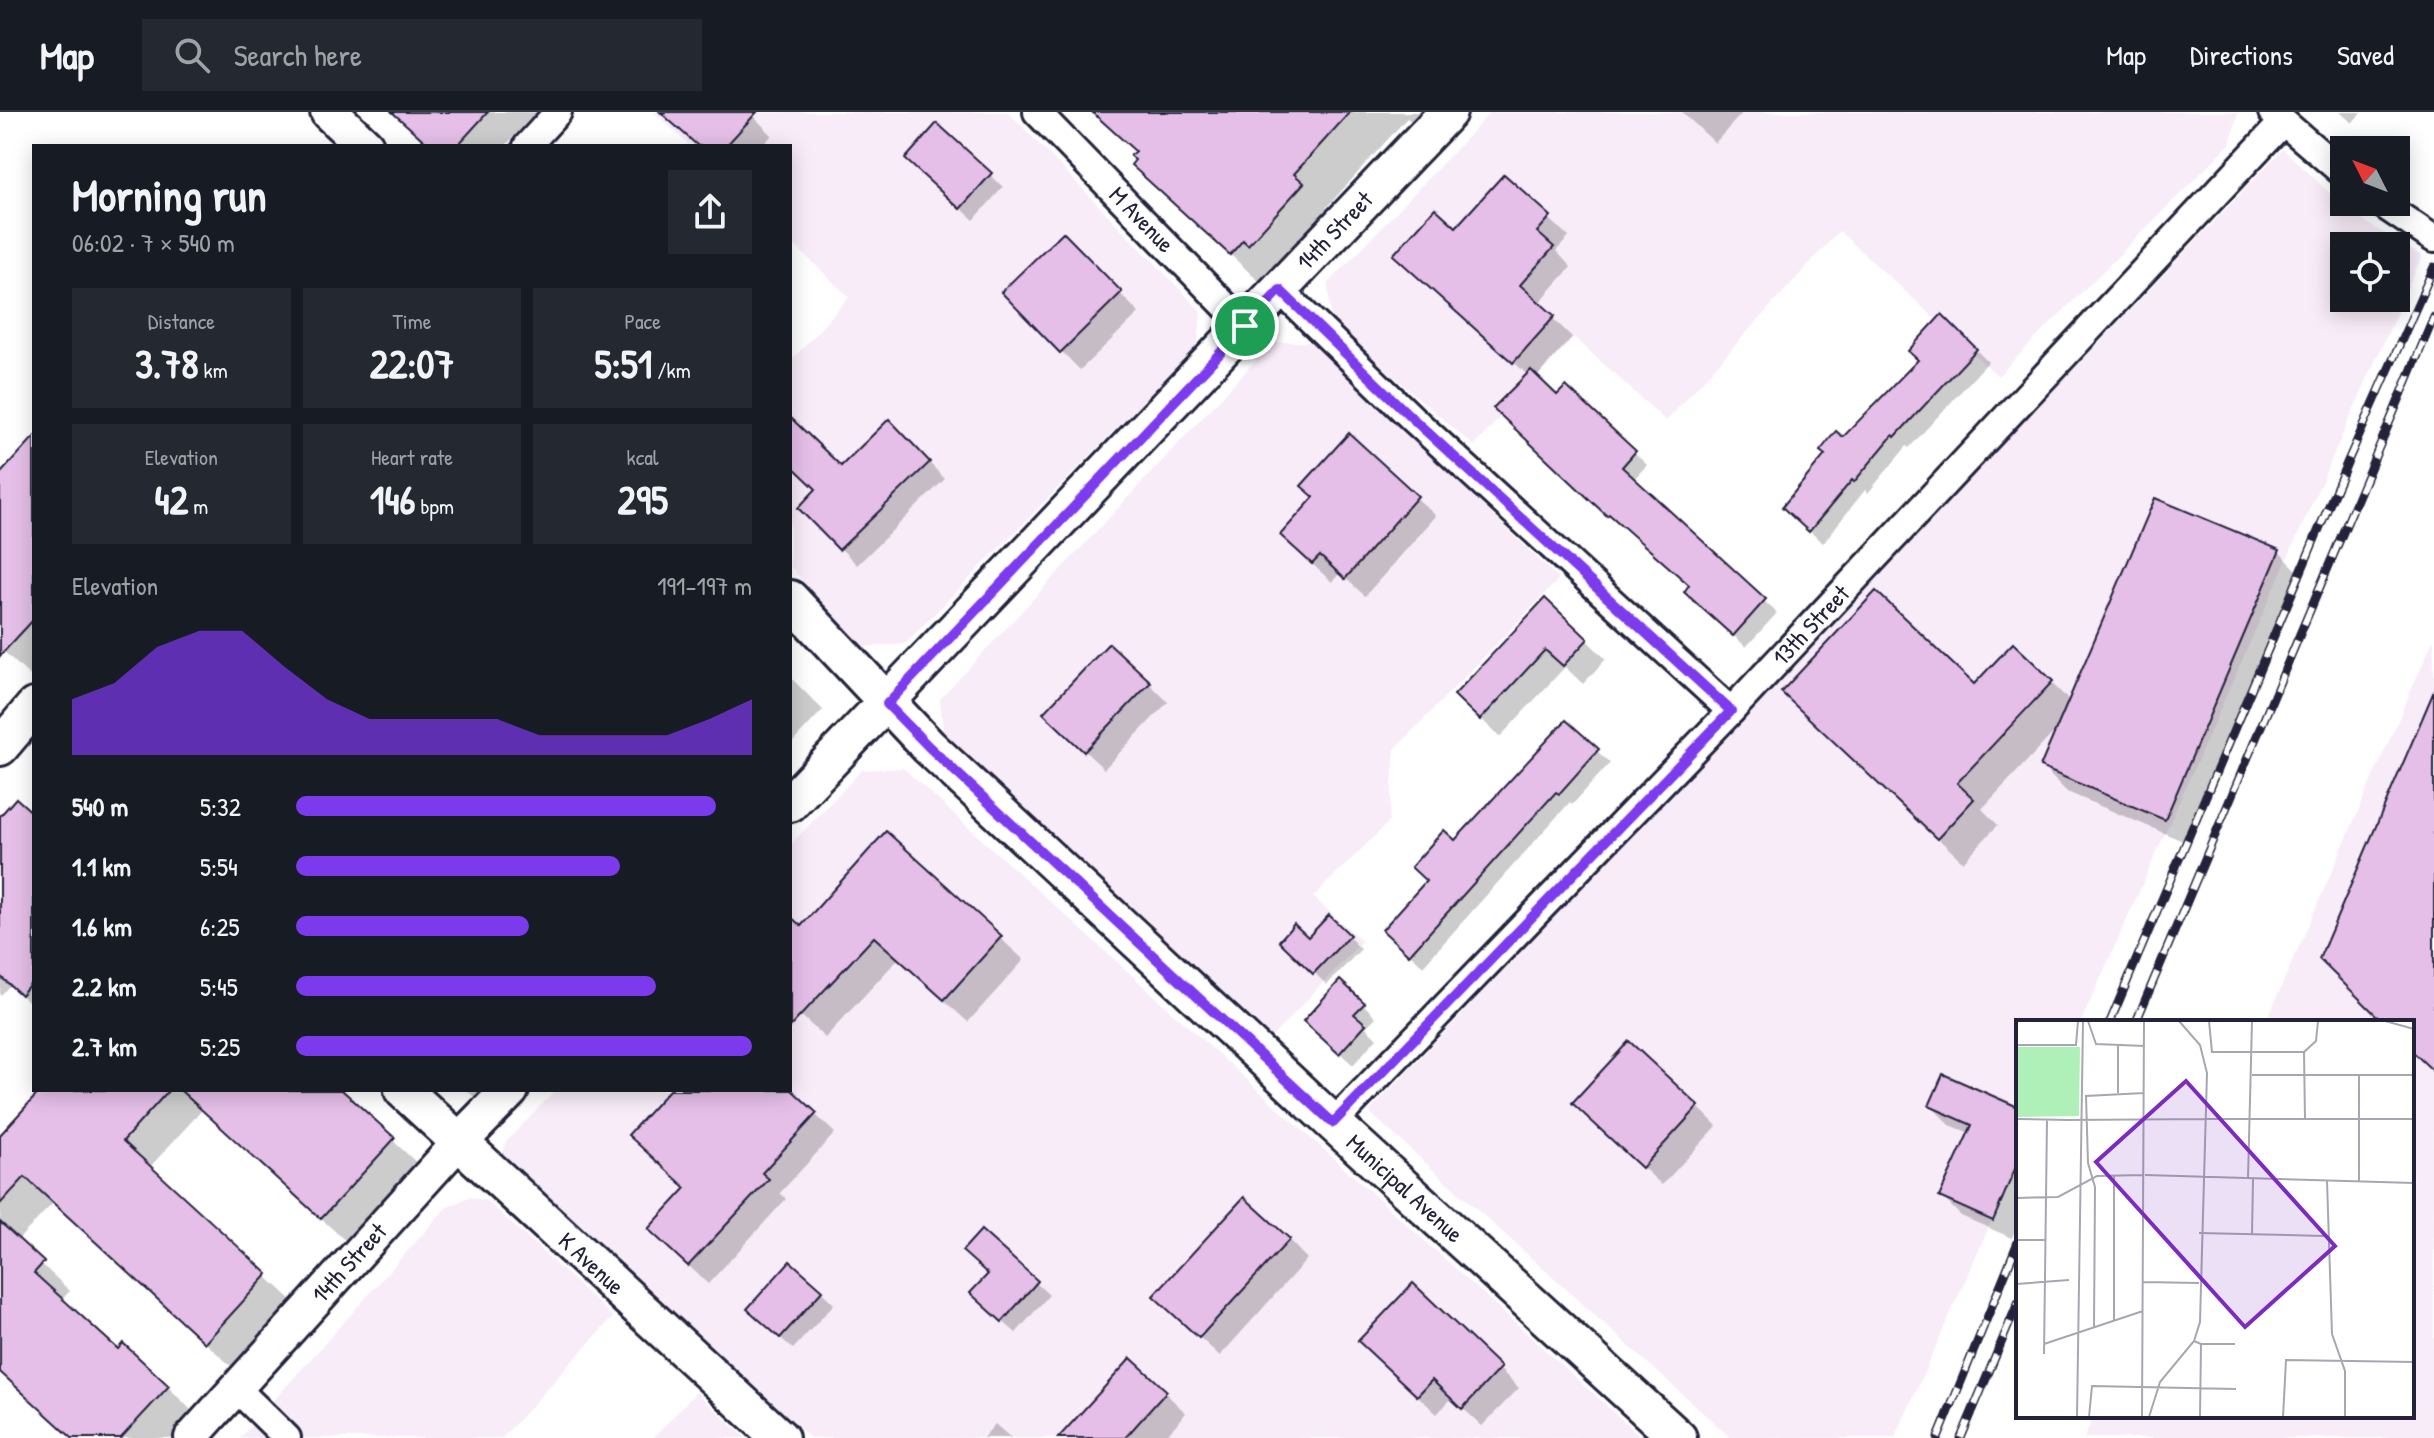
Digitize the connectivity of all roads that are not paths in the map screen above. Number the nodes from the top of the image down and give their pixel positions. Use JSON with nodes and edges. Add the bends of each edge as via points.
{"nodes":[{"id":1,"x":329,"y":112,"type":"edge"},
{"id":2,"x":558,"y":112,"type":"edge"},
{"id":3,"x":1037,"y":112,"type":"edge"},
{"id":4,"x":1448,"y":112,"type":"edge"},
{"id":5,"x":2278,"y":117,"type":"edge"},
{"id":6,"x":363,"y":144,"type":"edge"},
{"id":7,"x":529,"y":144,"type":"edge"},
{"id":8,"x":2330,"y":162,"type":"edge"},
{"id":9,"x":2400,"y":216,"type":"edge"},
{"id":10,"x":2434,"y":239,"type":"edge"},
{"id":11,"x":1280,"y":290,"type":"junction"},
{"id":12,"x":1245,"y":326,"type":"junction"},
{"id":13,"x":792,"y":601,"type":"edge"},
{"id":14,"x":887,"y":704,"type":"junction"},
{"id":15,"x":1731,"y":711,"type":"junction"},
{"id":16,"x":792,"y":801,"type":"edge"},
{"id":17,"x":405,"y":1092,"type":"edge"},
{"id":18,"x":508,"y":1092,"type":"edge"},
{"id":19,"x":1333,"y":1123,"type":"junction"},
{"id":20,"x":459,"y":1142,"type":"junction"},
{"id":21,"x":236,"y":1388,"type":"junction"},
{"id":22,"x":191,"y":1438,"type":"edge"},
{"id":23,"x":287,"y":1438,"type":"edge"},
{"id":24,"x":780,"y":1438,"type":"edge"},
{"id":25,"x":1678,"y":1438,"type":"edge"}],
"edges":[{"from":1,"to":6,"type":"main road"},
{"from":2,"to":7,"type":"street"},
{"from":3,"to":12,"type":"street","name":"M Avenue"},
{"from":4,"to":11,"type":"main road","name":"14th Street"},
{"from":5,"to":8,"type":"street"},
{"from":5,"to":15,"type":"street","name":"13th Street"},
{"from":9,"to":10,"type":"street"},
{"from":11,"to":12,"type":"main road","name":"14th Street"},
{"from":11,"to":15,"type":"street"},
{"from":12,"to":14,"type":"main road","name":"14th Street"},
{"from":13,"to":14,"type":"main road","name":"Municipal Avenue"},
{"from":14,"to":16,"type":"main road","name":"14th Street"},
{"from":14,"to":19,"type":"main road","name":"Municipal Avenue"},
{"from":15,"to":19,"type":"street","name":"13th Street"},
{"from":17,"to":20,"type":"main road","name":"K Avenue"},
{"from":18,"to":20,"type":"main road","name":"14th Street"},
{"from":19,"to":25,"type":"main road","name":"Municipal Avenue"},
{"from":20,"to":21,"type":"street","name":"14th Street"},
{"from":20,"to":24,"type":"main road","name":"K Avenue"},
{"from":21,"to":22,"type":"street","name":"14th Street"},
{"from":21,"to":23,"type":"street"}]}
